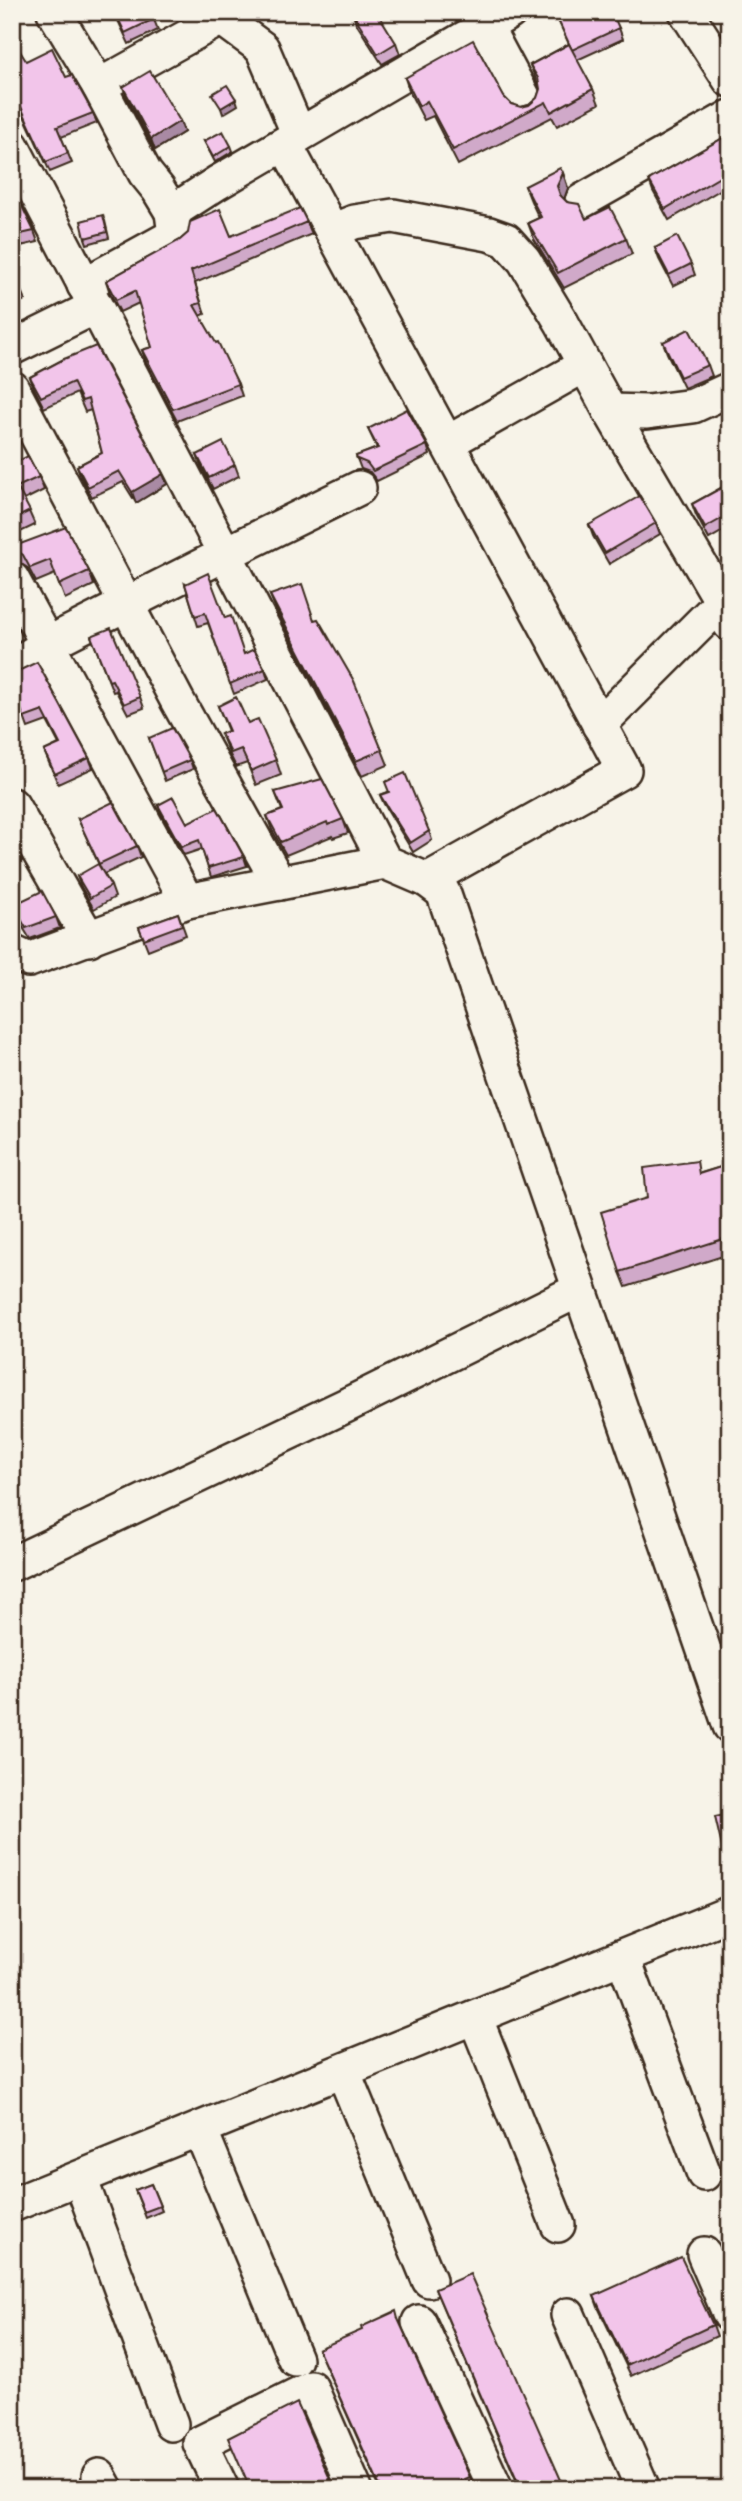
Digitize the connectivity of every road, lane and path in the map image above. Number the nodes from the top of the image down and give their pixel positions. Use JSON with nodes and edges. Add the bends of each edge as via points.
{"nodes":[{"id":1,"x":54,"y":12,"type":"edge"},
{"id":2,"x":686,"y":12,"type":"edge"},
{"id":3,"x":222,"y":14,"type":"edge"},
{"id":4,"x":498,"y":19,"type":"edge"},
{"id":5,"x":730,"y":80,"type":"edge"},
{"id":6,"x":99,"y":86,"type":"junction"},
{"id":7,"x":526,"y":102,"type":"dead end"},
{"id":8,"x":730,"y":117,"type":"edge"},
{"id":9,"x":292,"y":140,"type":"junction"},
{"id":10,"x":12,"y":146,"type":"edge"},
{"id":11,"x":582,"y":201,"type":"dead end"},
{"id":12,"x":172,"y":212,"type":"junction"},
{"id":13,"x":332,"y":231,"type":"junction"},
{"id":14,"x":90,"y":296,"type":"junction"},
{"id":15,"x":12,"y":348,"type":"edge"},
{"id":16,"x":585,"y":365,"type":"junction"},
{"id":17,"x":12,"y":388,"type":"edge"},
{"id":18,"x":730,"y":389,"type":"edge"},
{"id":19,"x":610,"y":411,"type":"junction"},
{"id":20,"x":447,"y":443,"type":"junction"},
{"id":21,"x":359,"y":488,"type":"dead end"},
{"id":22,"x":225,"y":554,"type":"junction"},
{"id":23,"x":16,"y":593,"type":"edge"},
{"id":24,"x":126,"y":604,"type":"junction"},
{"id":25,"x":726,"y":613,"type":"edge"},
{"id":26,"x":49,"y":645,"type":"junction"},
{"id":27,"x":12,"y":666,"type":"edge"},
{"id":28,"x":599,"y":724,"type":"junction"},
{"id":29,"x":12,"y":804,"type":"edge"},
{"id":30,"x":385,"y":862,"type":"junction"},
{"id":31,"x":427,"y":880,"type":"junction"},
{"id":32,"x":279,"y":883,"type":"junction"},
{"id":33,"x":187,"y":901,"type":"junction"},
{"id":34,"x":89,"y":939,"type":"junction"},
{"id":35,"x":12,"y":952,"type":"edge"},
{"id":36,"x":579,"y":1290,"type":"junction"},
{"id":37,"x":12,"y":1564,"type":"edge"},
{"id":38,"x":721,"y":1672,"type":"edge"},
{"id":39,"x":730,"y":1726,"type":"edge"},
{"id":40,"x":730,"y":1913,"type":"edge"},
{"id":41,"x":623,"y":1956,"type":"junction"},
{"id":42,"x":475,"y":2017,"type":"junction"},
{"id":43,"x":343,"y":2071,"type":"junction"},
{"id":44,"x":200,"y":2129,"type":"junction"},
{"id":45,"x":704,"y":2174,"type":"dead end"},
{"id":46,"x":80,"y":2178,"type":"junction"},
{"id":47,"x":12,"y":2205,"type":"edge"},
{"id":48,"x":558,"y":2225,"type":"dead end"},
{"id":49,"x":704,"y":2254,"type":"dead end"},
{"id":50,"x":429,"y":2280,"type":"dead end"},
{"id":51,"x":568,"y":2315,"type":"dead end"},
{"id":52,"x":730,"y":2315,"type":"edge"},
{"id":53,"x":419,"y":2322,"type":"dead end"},
{"id":54,"x":295,"y":2360,"type":"dead end"},
{"id":55,"x":171,"y":2424,"type":"dead end"},
{"id":56,"x":222,"y":2489,"type":"edge"},
{"id":57,"x":355,"y":2489,"type":"edge"},
{"id":58,"x":496,"y":2489,"type":"edge"},
{"id":59,"x":643,"y":2489,"type":"edge"}],
"edges":[{"from":1,"to":6,"type":"street"},
{"from":2,"to":5,"type":"street"},
{"from":3,"to":6,"type":"street"},
{"from":3,"to":9,"type":"street","via":[[262,48]]},
{"from":4,"to":7,"type":"street"},
{"from":4,"to":9,"type":"street"},
{"from":6,"to":12,"type":"street","via":[[145,173]]},
{"from":8,"to":11,"type":"street"},
{"from":9,"to":12,"type":"street"},
{"from":9,"to":13,"type":"street"},
{"from":10,"to":14,"type":"street"},
{"from":12,"to":14,"type":"street","via":[[175,235]]},
{"from":13,"to":16,"type":"street","via":[[393,216],[506,240],[524,260]]},
{"from":13,"to":20,"type":"street"},
{"from":14,"to":15,"type":"street"},
{"from":14,"to":22,"type":"street"},
{"from":16,"to":19,"type":"street"},
{"from":16,"to":20,"type":"street"},
{"from":17,"to":24,"type":"street"},
{"from":18,"to":19,"type":"street","via":[[694,406]]},
{"from":19,"to":25,"type":"street"},
{"from":20,"to":28,"type":"street"},
{"from":21,"to":22,"type":"street"},
{"from":22,"to":24,"type":"street"},
{"from":22,"to":30,"type":"street"},
{"from":23,"to":26,"type":"street"},
{"from":24,"to":26,"type":"street"},
{"from":24,"to":32,"type":"street"},
{"from":25,"to":28,"type":"street"},
{"from":26,"to":27,"type":"street"},
{"from":26,"to":33,"type":"street"},
{"from":28,"to":31,"type":"street","via":[[624,770]]},
{"from":29,"to":34,"type":"street"},
{"from":30,"to":31,"type":"street"},
{"from":30,"to":32,"type":"street"},
{"from":31,"to":36,"type":"street","via":[[443,892]]},
{"from":32,"to":33,"type":"street"},
{"from":33,"to":34,"type":"street"},
{"from":34,"to":35,"type":"street","via":[[29,960]]},
{"from":36,"to":37,"type":"street"},
{"from":36,"to":38,"type":"street"},
{"from":38,"to":39,"type":"street"},
{"from":40,"to":41,"type":"street"},
{"from":41,"to":42,"type":"street"},
{"from":41,"to":45,"type":"street"},
{"from":42,"to":43,"type":"street"},
{"from":42,"to":48,"type":"street"},
{"from":43,"to":44,"type":"street"},
{"from":43,"to":50,"type":"street"},
{"from":44,"to":46,"type":"street"},
{"from":44,"to":54,"type":"street"},
{"from":46,"to":47,"type":"street"},
{"from":46,"to":55,"type":"street"},
{"from":49,"to":52,"type":"street"},
{"from":51,"to":59,"type":"street"},
{"from":53,"to":58,"type":"street"},
{"from":56,"to":57,"type":"street","via":[[200,2443],[311,2388]]}]}
